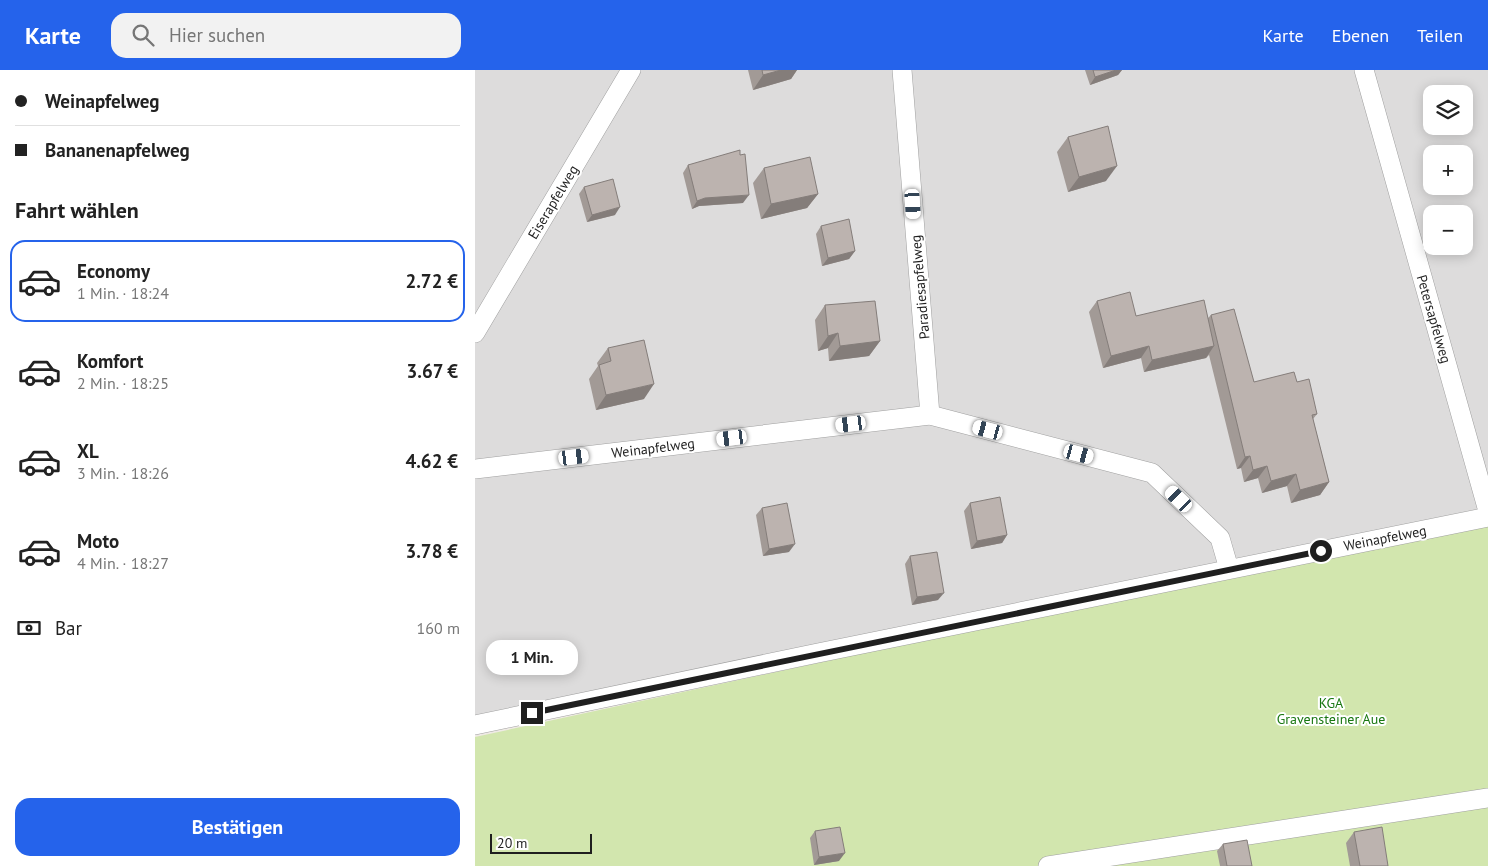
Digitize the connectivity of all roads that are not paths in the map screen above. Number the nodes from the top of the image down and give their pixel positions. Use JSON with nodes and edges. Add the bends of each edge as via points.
{"nodes":[{"id":1,"x":631,"y":70,"type":"edge"},
{"id":2,"x":902,"y":70,"type":"edge"},
{"id":3,"x":1364,"y":70,"type":"edge"},
{"id":4,"x":475,"y":333,"type":"edge"},
{"id":5,"x":930,"y":415,"type":"junction"},
{"id":6,"x":475,"y":469,"type":"edge"},
{"id":7,"x":1488,"y":511,"type":"edge"},
{"id":8,"x":1488,"y":517,"type":"edge"},
{"id":9,"x":1229,"y":570,"type":"junction"},
{"id":10,"x":475,"y":725,"type":"edge"},
{"id":11,"x":1488,"y":798,"type":"edge"},
{"id":12,"x":1049,"y":866,"type":"edge"}],
"edges":[{"from":1,"to":4,"type":"lane","name":"Eiserapfelweg"},
{"from":2,"to":5,"type":"lane","name":"Paradiesapfelweg"},
{"from":3,"to":7,"type":"lane","name":"Petersapfelweg"},
{"from":5,"to":6,"type":"lane","name":"Weinapfelweg"},
{"from":5,"to":9,"type":"lane","name":"Weinapfelweg","via":[[1152,473],[1220,538]]},
{"from":8,"to":9,"type":"lane","name":"Weinapfelweg"},
{"from":9,"to":10,"type":"lane"},
{"from":11,"to":12,"type":"lane"}]}
